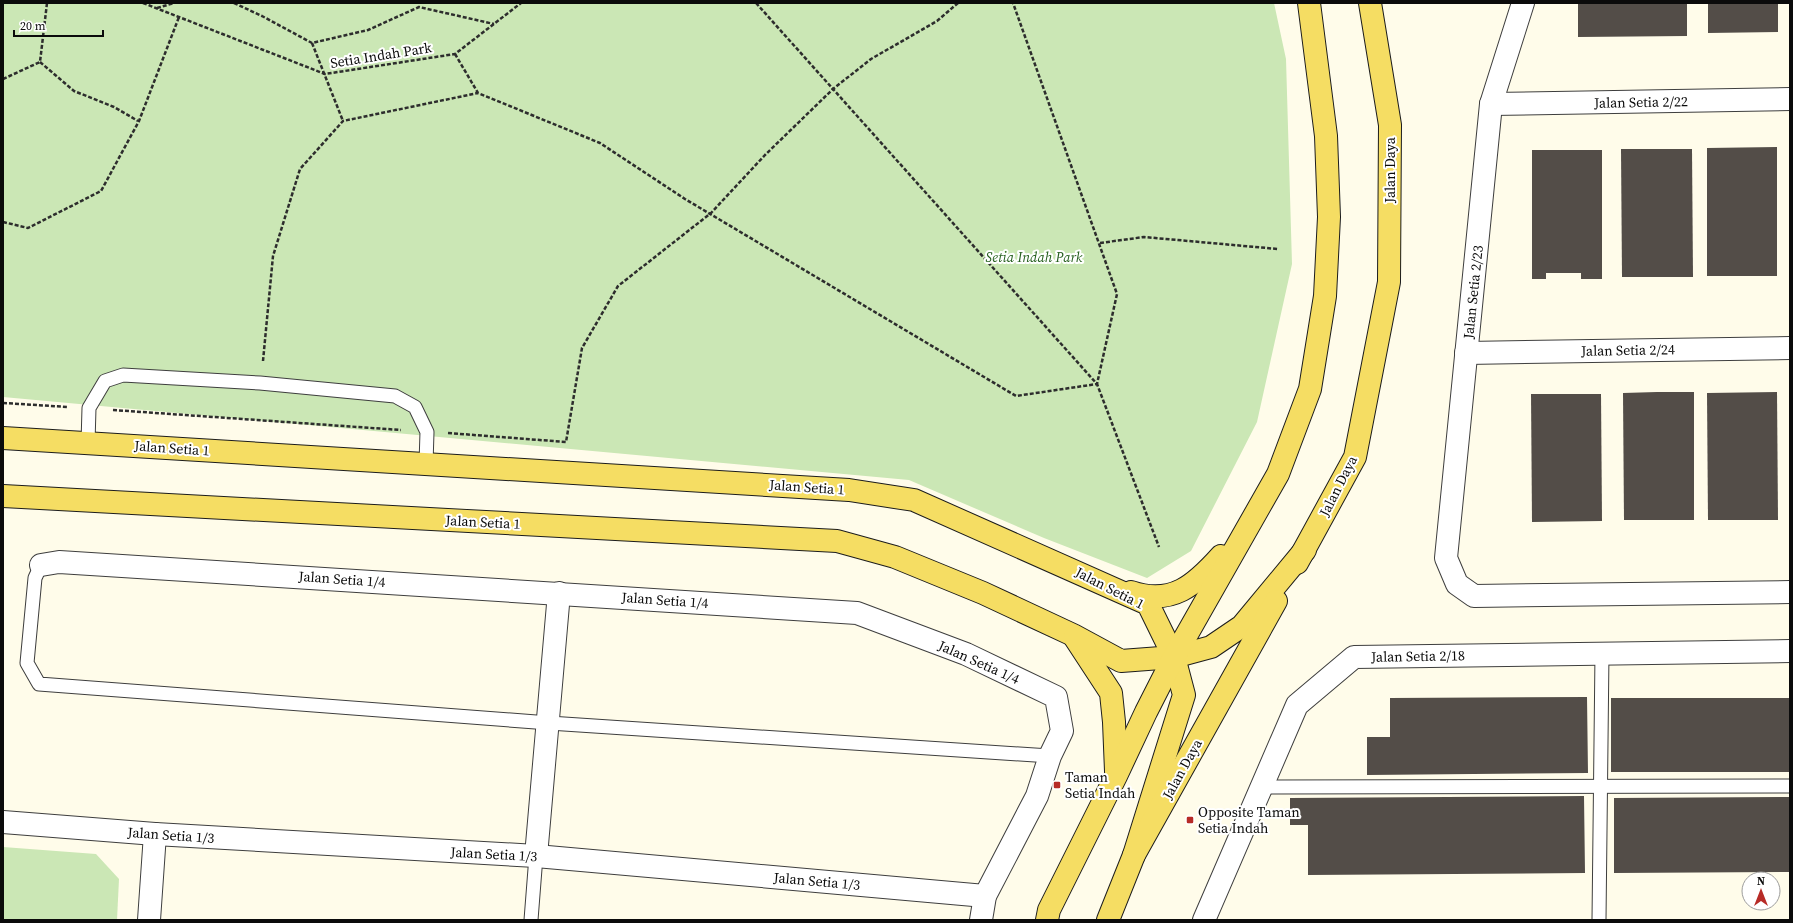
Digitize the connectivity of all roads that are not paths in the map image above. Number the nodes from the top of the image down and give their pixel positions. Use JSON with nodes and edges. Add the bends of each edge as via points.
{"nodes":[{"id":1,"x":1309,"y":3,"type":"edge"},
{"id":2,"x":1370,"y":3,"type":"edge"},
{"id":3,"x":1523,"y":3,"type":"edge"},
{"id":4,"x":1790,"y":99,"type":"edge"},
{"id":5,"x":1491,"y":104,"type":"junction"},
{"id":6,"x":1790,"y":348,"type":"edge"},
{"id":7,"x":1466,"y":353,"type":"junction"},
{"id":8,"x":3,"y":438,"type":"edge"},
{"id":9,"x":88,"y":443,"type":"junction"},
{"id":10,"x":426,"y":464,"type":"junction"},
{"id":11,"x":3,"y":496,"type":"edge"},
{"id":12,"x":1248,"y":528,"type":"junction"},
{"id":13,"x":1305,"y":550,"type":"junction"},
{"id":14,"x":41,"y":565,"type":"joint"},
{"id":15,"x":1099,"y":581,"type":"junction"},
{"id":16,"x":1790,"y":592,"type":"edge"},
{"id":17,"x":559,"y":593,"type":"junction"},
{"id":18,"x":1073,"y":635,"type":"junction"},
{"id":19,"x":1790,"y":651,"type":"edge"},
{"id":20,"x":1602,"y":653,"type":"junction"},
{"id":21,"x":1174,"y":657,"type":"junction"},
{"id":22,"x":549,"y":723,"type":"junction"},
{"id":23,"x":1050,"y":756,"type":"junction"},
{"id":24,"x":1116,"y":776,"type":"junction"},
{"id":25,"x":1601,"y":786,"type":"junction"},
{"id":26,"x":1790,"y":786,"type":"edge"},
{"id":27,"x":1262,"y":787,"type":"junction"},
{"id":28,"x":3,"y":822,"type":"edge"},
{"id":29,"x":155,"y":834,"type":"junction"},
{"id":30,"x":1134,"y":855,"type":"junction"},
{"id":31,"x":536,"y":856,"type":"junction"},
{"id":32,"x":985,"y":896,"type":"junction"},
{"id":33,"x":149,"y":920,"type":"edge"},
{"id":34,"x":531,"y":920,"type":"edge"},
{"id":35,"x":981,"y":920,"type":"edge"},
{"id":36,"x":1047,"y":920,"type":"edge"},
{"id":37,"x":1108,"y":920,"type":"edge"},
{"id":38,"x":1204,"y":920,"type":"edge"},
{"id":39,"x":1599,"y":920,"type":"edge"}],
"edges":[{"from":1,"to":12,"type":"main road","via":[[1326,136],[1329,217],[1325,296],[1310,389],[1278,474]]},
{"from":2,"to":13,"type":"main road","name":"Jalan Daya","via":[[1390,125],[1390,282],[1355,456]]},
{"from":3,"to":5,"type":"street","name":"Jalan Setia 2/23"},
{"from":4,"to":5,"type":"street","name":"Jalan Setia 2/22"},
{"from":5,"to":7,"type":"street","name":"Jalan Setia 2/23"},
{"from":6,"to":7,"type":"street","name":"Jalan Setia 2/24"},
{"from":7,"to":16,"type":"street","name":"Jalan Setia 2/23","via":[[1446,558],[1457,584],[1474,596]]},
{"from":8,"to":9,"type":"main road","name":"Jalan Setia 1"},
{"from":9,"to":10,"type":"main road","name":"Jalan Setia 1"},
{"from":9,"to":10,"type":"lane","via":[[89,408],[105,382],[123,375],[260,383],[395,396],[416,408],[427,432]]},
{"from":10,"to":15,"type":"main road","name":"Jalan Setia 1","via":[[849,490],[914,500]]},
{"from":11,"to":18,"type":"main road","name":"Jalan Setia 1","via":[[837,541],[895,557],[983,593]]},
{"from":12,"to":15,"type":"main road","via":[[1199,580],[1176,593],[1146,597]]},
{"from":12,"to":21,"type":"main road"},
{"from":13,"to":21,"type":"main road","via":[[1242,626],[1211,647]]},
{"from":13,"to":30,"type":"main road","name":"Jalan Daya"},
{"from":14,"to":17,"type":"street","name":"Jalan Setia 1/4","via":[[59,562]]},
{"from":14,"to":22,"type":"lane","via":[[35,578],[27,663],[39,684]]},
{"from":15,"to":21,"type":"main road","name":"Jalan Setia 1","via":[[1148,604]]},
{"from":17,"to":22,"type":"street"},
{"from":17,"to":23,"type":"street","name":"Jalan Setia 1/4","via":[[857,612],[966,654],[1056,697],[1062,731]]},
{"from":18,"to":21,"type":"main road","name":"Jalan Setia 1","via":[[1121,661]]},
{"from":18,"to":24,"type":"main road","via":[[1110,694]]},
{"from":19,"to":20,"type":"street","name":"Jalan Setia 2/18"},
{"from":20,"to":25,"type":"lane"},
{"from":20,"to":27,"type":"street","name":"Jalan Setia 2/18","via":[[1354,657],[1297,705]]},
{"from":21,"to":24,"type":"main road"},
{"from":21,"to":30,"type":"main road","via":[[1184,695]]},
{"from":22,"to":23,"type":"lane"},
{"from":22,"to":31,"type":"street"},
{"from":23,"to":32,"type":"street","name":"Jalan Setia 1/4","via":[[1037,796]]},
{"from":24,"to":36,"type":"main road","via":[[1049,910]]},
{"from":25,"to":26,"type":"lane"},
{"from":25,"to":27,"type":"lane"},
{"from":25,"to":39,"type":"lane"},
{"from":27,"to":38,"type":"street","name":"Jalan Setia 2/18"},
{"from":28,"to":29,"type":"street","name":"Jalan Setia 1/3"},
{"from":29,"to":31,"type":"street","name":"Jalan Setia 1/3"},
{"from":29,"to":33,"type":"street"},
{"from":30,"to":37,"type":"main road","name":"Jalan Daya"},
{"from":31,"to":32,"type":"street","name":"Jalan Setia 1/3"},
{"from":31,"to":34,"type":"lane"},
{"from":32,"to":35,"type":"street","name":"Jalan Setia 1/4"}]}
